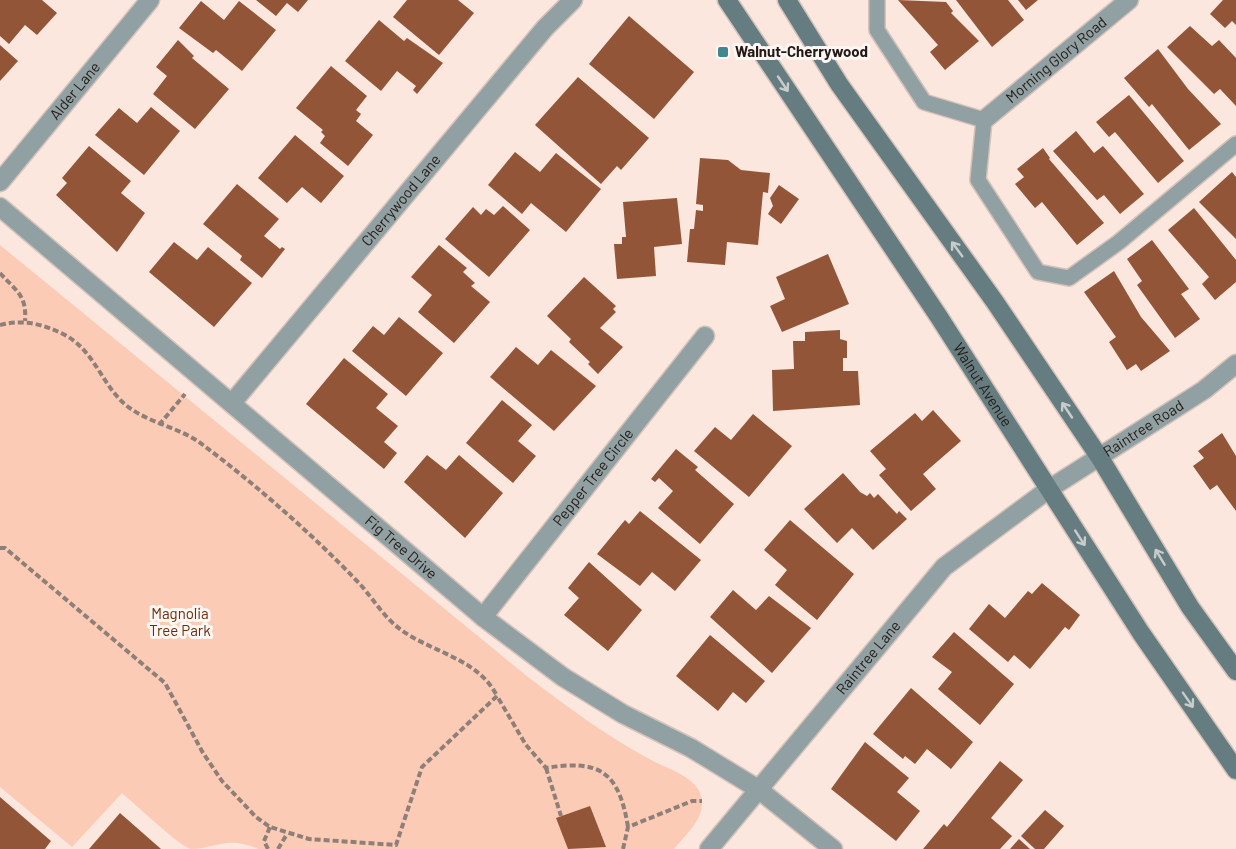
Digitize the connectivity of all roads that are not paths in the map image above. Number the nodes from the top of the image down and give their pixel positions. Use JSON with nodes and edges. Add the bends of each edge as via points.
{"nodes":[{"id":1,"x":150,"y":0,"type":"edge"},
{"id":2,"x":573,"y":0,"type":"edge"},
{"id":3,"x":727,"y":0,"type":"edge"},
{"id":4,"x":787,"y":0,"type":"edge"},
{"id":5,"x":877,"y":0,"type":"edge"},
{"id":6,"x":1129,"y":0,"type":"edge"},
{"id":7,"x":984,"y":120,"type":"junction"},
{"id":8,"x":1236,"y":144,"type":"edge"},
{"id":9,"x":0,"y":182,"type":"edge"},
{"id":10,"x":0,"y":207,"type":"edge"},
{"id":11,"x":705,"y":336,"type":"dead end"},
{"id":12,"x":1236,"y":364,"type":"edge"},
{"id":13,"x":232,"y":403,"type":"junction"},
{"id":14,"x":1100,"y":458,"type":"junction"},
{"id":15,"x":1049,"y":489,"type":"junction"},
{"id":16,"x":483,"y":617,"type":"junction"},
{"id":17,"x":1236,"y":671,"type":"edge"},
{"id":18,"x":1236,"y":770,"type":"edge"},
{"id":19,"x":758,"y":789,"type":"junction"},
{"id":20,"x":709,"y":849,"type":"edge"},
{"id":21,"x":833,"y":849,"type":"edge"}],
"edges":[{"from":1,"to":9,"type":"street","name":"Alder Lane"},
{"from":2,"to":13,"type":"street","name":"Cherrywood Lane","via":[[545,28]]},
{"from":3,"to":15,"type":"main road","name":"Walnut Avenue","one_way":true},
{"from":14,"to":4,"type":"main road","one_way":true,"via":[[995,302],[839,84]]},
{"from":5,"to":7,"type":"lane","via":[[877,30],[924,102]]},
{"from":6,"to":7,"type":"street","name":"Morning Glory Road"},
{"from":7,"to":8,"type":"lane","via":[[978,180],[1038,272],[1069,278],[1119,242]]},
{"from":10,"to":13,"type":"street","name":"Fig Tree Drive"},
{"from":11,"to":16,"type":"street","name":"Pepper Tree Circle"},
{"from":12,"to":14,"type":"street","name":"Raintree Road","via":[[1204,390]]},
{"from":13,"to":16,"type":"street","name":"Fig Tree Drive"},
{"from":14,"to":15,"type":"street","name":"Raintree Road"},
{"from":17,"to":14,"type":"main road","one_way":true,"via":[[1190,607]]},
{"from":15,"to":18,"type":"main road","name":"Walnut Avenue","one_way":true,"via":[[1141,633]]},
{"from":15,"to":19,"type":"street","name":"Raintree Lane","via":[[944,567]]},
{"from":16,"to":19,"type":"street","name":"Fig Tree Drive","via":[[562,677]]},
{"from":19,"to":20,"type":"street","name":"Raintree Lane"},
{"from":19,"to":21,"type":"street","name":"Fig Tree Drive"}]}
